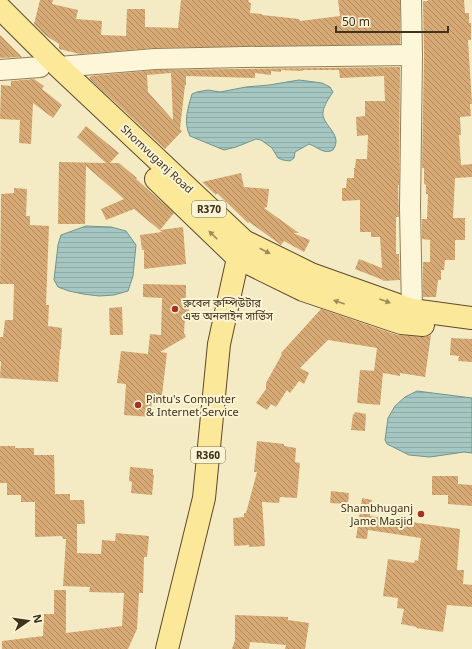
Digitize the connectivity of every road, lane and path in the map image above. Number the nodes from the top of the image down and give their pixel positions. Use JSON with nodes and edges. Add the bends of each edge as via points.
{"nodes":[{"id":1,"x":411,"y":0,"type":"edge"},
{"id":2,"x":0,"y":8,"type":"edge"},
{"id":3,"x":0,"y":29,"type":"edge"},
{"id":4,"x":412,"y":56,"type":"junction"},
{"id":5,"x":49,"y":67,"type":"junction"},
{"id":6,"x":0,"y":70,"type":"edge"},
{"id":7,"x":241,"y":249,"type":"junction"},
{"id":8,"x":412,"y":310,"type":"junction"},
{"id":9,"x":472,"y":318,"type":"edge"},
{"id":10,"x":472,"y":330,"type":"edge"},
{"id":11,"x":167,"y":649,"type":"edge"}],
"edges":[{"from":1,"to":4,"type":"street"},
{"from":2,"to":5,"type":"main road","name":"Shomvuganj Road","number":"R370"},
{"from":3,"to":5,"type":"main road","name":"Shomvuganj Road","number":"R370"},
{"from":4,"to":5,"type":"street","via":[[155,59]]},
{"from":4,"to":8,"type":"street"},
{"from":5,"to":6,"type":"street"},
{"from":5,"to":7,"type":"main road","name":"Shomvuganj Road","number":"R370"},
{"from":7,"to":8,"type":"main road","name":"Shomvuganj Road","number":"R370","one_way":true},
{"from":10,"to":7,"type":"main road","name":"Shomvuganj Road","number":"R370","one_way":true,"via":[[401,323],[303,290]]},
{"from":7,"to":11,"type":"main road","number":"R360","via":[[219,344],[204,498]]},
{"from":8,"to":9,"type":"main road","name":"Shomvuganj Road","number":"R370"}]}
